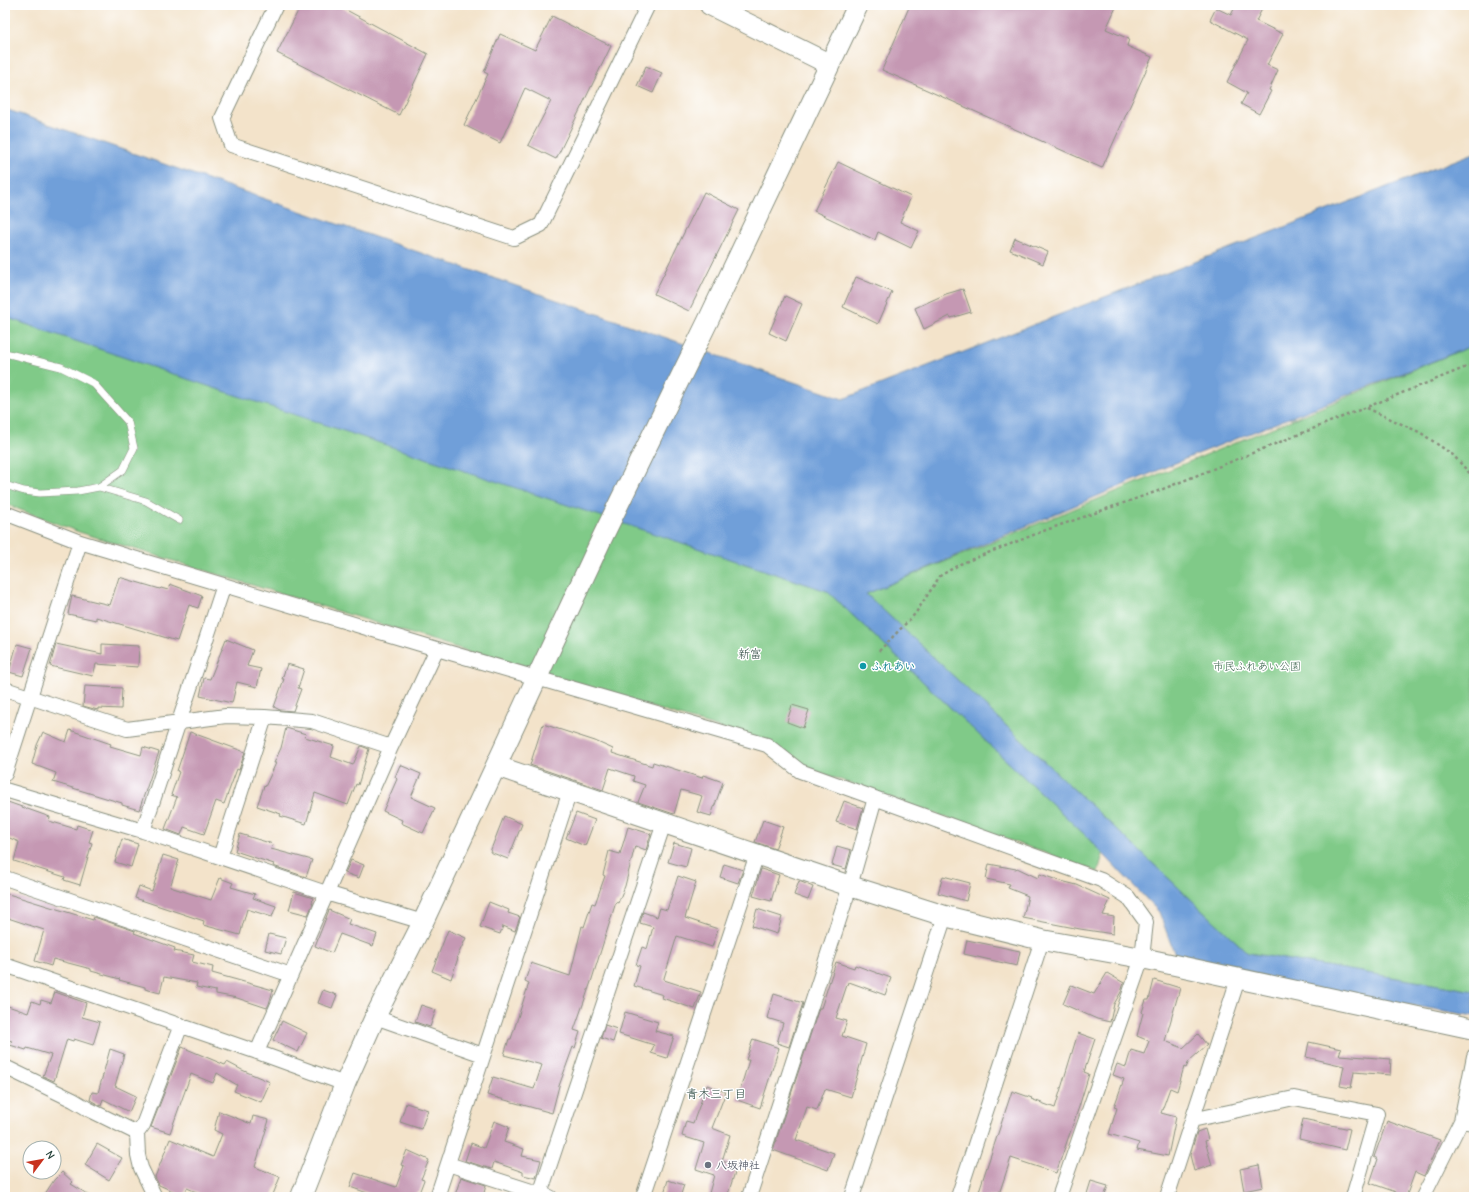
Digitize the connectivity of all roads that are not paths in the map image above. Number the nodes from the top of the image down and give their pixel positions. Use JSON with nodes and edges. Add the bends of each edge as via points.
{"nodes":[{"id":1,"x":276,"y":5,"type":"edge"},
{"id":2,"x":648,"y":5,"type":"edge"},
{"id":3,"x":710,"y":5,"type":"edge"},
{"id":4,"x":858,"y":5,"type":"edge"},
{"id":5,"x":829,"y":64,"type":"junction"},
{"id":6,"x":5,"y":354,"type":"edge"},
{"id":7,"x":5,"y":485,"type":"edge"},
{"id":8,"x":99,"y":487,"type":"junction"},
{"id":9,"x":5,"y":513,"type":"edge"},
{"id":10,"x":179,"y":520,"type":"dead end"},
{"id":11,"x":80,"y":542,"type":"junction"},
{"id":12,"x":224,"y":585,"type":"junction"},
{"id":13,"x":437,"y":649,"type":"junction"},
{"id":14,"x":537,"y":678,"type":"junction"},
{"id":15,"x":5,"y":689,"type":"edge"},
{"id":16,"x":29,"y":697,"type":"junction"},
{"id":17,"x":265,"y":717,"type":"junction"},
{"id":18,"x":178,"y":722,"type":"junction"},
{"id":19,"x":391,"y":747,"type":"junction"},
{"id":20,"x":496,"y":766,"type":"junction"},
{"id":21,"x":5,"y":774,"type":"edge"},
{"id":22,"x":5,"y":790,"type":"edge"},
{"id":23,"x":570,"y":791,"type":"junction"},
{"id":24,"x":875,"y":798,"type":"junction"},
{"id":25,"x":664,"y":823,"type":"junction"},
{"id":26,"x":143,"y":831,"type":"junction"},
{"id":27,"x":757,"y":854,"type":"junction"},
{"id":28,"x":220,"y":857,"type":"junction"},
{"id":29,"x":5,"y":878,"type":"edge"},
{"id":30,"x":850,"y":886,"type":"junction"},
{"id":31,"x":326,"y":893,"type":"junction"},
{"id":32,"x":945,"y":916,"type":"junction"},
{"id":33,"x":422,"y":922,"type":"junction"},
{"id":34,"x":1042,"y":940,"type":"junction"},
{"id":35,"x":1142,"y":958,"type":"junction"},
{"id":36,"x":5,"y":965,"type":"edge"},
{"id":37,"x":291,"y":975,"type":"junction"},
{"id":38,"x":1238,"y":979,"type":"junction"},
{"id":39,"x":375,"y":1017,"type":"junction"},
{"id":40,"x":181,"y":1025,"type":"junction"},
{"id":41,"x":1474,"y":1029,"type":"edge"},
{"id":42,"x":257,"y":1052,"type":"junction"},
{"id":43,"x":483,"y":1055,"type":"junction"},
{"id":44,"x":1474,"y":1056,"type":"edge"},
{"id":45,"x":5,"y":1067,"type":"edge"},
{"id":46,"x":345,"y":1084,"type":"junction"},
{"id":47,"x":1192,"y":1120,"type":"junction"},
{"id":48,"x":1468,"y":1122,"type":"edge"},
{"id":49,"x":137,"y":1133,"type":"junction"},
{"id":50,"x":448,"y":1164,"type":"junction"},
{"id":51,"x":545,"y":1195,"type":"edge"},
{"id":52,"x":155,"y":1197,"type":"edge"},
{"id":53,"x":300,"y":1197,"type":"edge"},
{"id":54,"x":437,"y":1197,"type":"edge"},
{"id":55,"x":643,"y":1197,"type":"edge"},
{"id":56,"x":749,"y":1197,"type":"edge"},
{"id":57,"x":852,"y":1197,"type":"edge"},
{"id":58,"x":958,"y":1197,"type":"edge"},
{"id":59,"x":1059,"y":1197,"type":"edge"},
{"id":60,"x":1167,"y":1197,"type":"edge"},
{"id":61,"x":1353,"y":1197,"type":"edge"},
{"id":62,"x":1423,"y":1197,"type":"edge"}],
"edges":[{"from":1,"to":2,"type":"street","via":[[222,118],[231,145],[514,238],[541,225]]},
{"from":3,"to":5,"type":"street"},
{"from":4,"to":5,"type":"street"},
{"from":5,"to":14,"type":"street"},
{"from":6,"to":8,"type":"lane","via":[[61,367],[93,383],[128,422],[134,448],[123,470]]},
{"from":7,"to":8,"type":"lane","via":[[40,493]]},
{"from":8,"to":10,"type":"lane","via":[[146,501]]},
{"from":9,"to":11,"type":"street"},
{"from":11,"to":12,"type":"street"},
{"from":11,"to":16,"type":"street"},
{"from":12,"to":13,"type":"street"},
{"from":12,"to":18,"type":"street"},
{"from":13,"to":14,"type":"street"},
{"from":13,"to":19,"type":"street"},
{"from":14,"to":20,"type":"street"},
{"from":14,"to":24,"type":"street","via":[[766,745],[800,771]]},
{"from":15,"to":16,"type":"street"},
{"from":16,"to":18,"type":"street","via":[[127,729]]},
{"from":16,"to":21,"type":"street"},
{"from":17,"to":18,"type":"street","via":[[226,716]]},
{"from":17,"to":19,"type":"street","via":[[312,721]]},
{"from":17,"to":28,"type":"street"},
{"from":18,"to":26,"type":"street"},
{"from":19,"to":31,"type":"street"},
{"from":20,"to":23,"type":"street"},
{"from":20,"to":33,"type":"street"},
{"from":22,"to":26,"type":"street"},
{"from":23,"to":25,"type":"street"},
{"from":23,"to":43,"type":"street"},
{"from":24,"to":30,"type":"street"},
{"from":24,"to":35,"type":"street","via":[[1101,880],[1128,898],[1146,922]]},
{"from":25,"to":27,"type":"street"},
{"from":25,"to":51,"type":"street"},
{"from":26,"to":28,"type":"street"},
{"from":27,"to":30,"type":"street"},
{"from":27,"to":55,"type":"street"},
{"from":28,"to":31,"type":"street"},
{"from":29,"to":37,"type":"street"},
{"from":30,"to":32,"type":"street"},
{"from":30,"to":56,"type":"street"},
{"from":31,"to":33,"type":"street"},
{"from":31,"to":37,"type":"street"},
{"from":32,"to":34,"type":"street"},
{"from":32,"to":57,"type":"street"},
{"from":33,"to":39,"type":"street"},
{"from":34,"to":35,"type":"street"},
{"from":34,"to":58,"type":"street"},
{"from":35,"to":38,"type":"street"},
{"from":35,"to":59,"type":"street"},
{"from":36,"to":40,"type":"street"},
{"from":37,"to":42,"type":"street"},
{"from":38,"to":41,"type":"street"},
{"from":38,"to":47,"type":"street"},
{"from":39,"to":43,"type":"street"},
{"from":39,"to":46,"type":"street"},
{"from":40,"to":42,"type":"street"},
{"from":40,"to":49,"type":"street","via":[[143,1124]]},
{"from":42,"to":46,"type":"street"},
{"from":43,"to":50,"type":"street"},
{"from":44,"to":48,"type":"street"},
{"from":45,"to":49,"type":"street"},
{"from":46,"to":53,"type":"street"},
{"from":47,"to":60,"type":"street"},
{"from":47,"to":61,"type":"street","via":[[1294,1098],[1377,1114]]},
{"from":48,"to":62,"type":"street"},
{"from":49,"to":52,"type":"street","via":[[141,1168]]},
{"from":50,"to":51,"type":"street"},
{"from":50,"to":54,"type":"street"}]}
